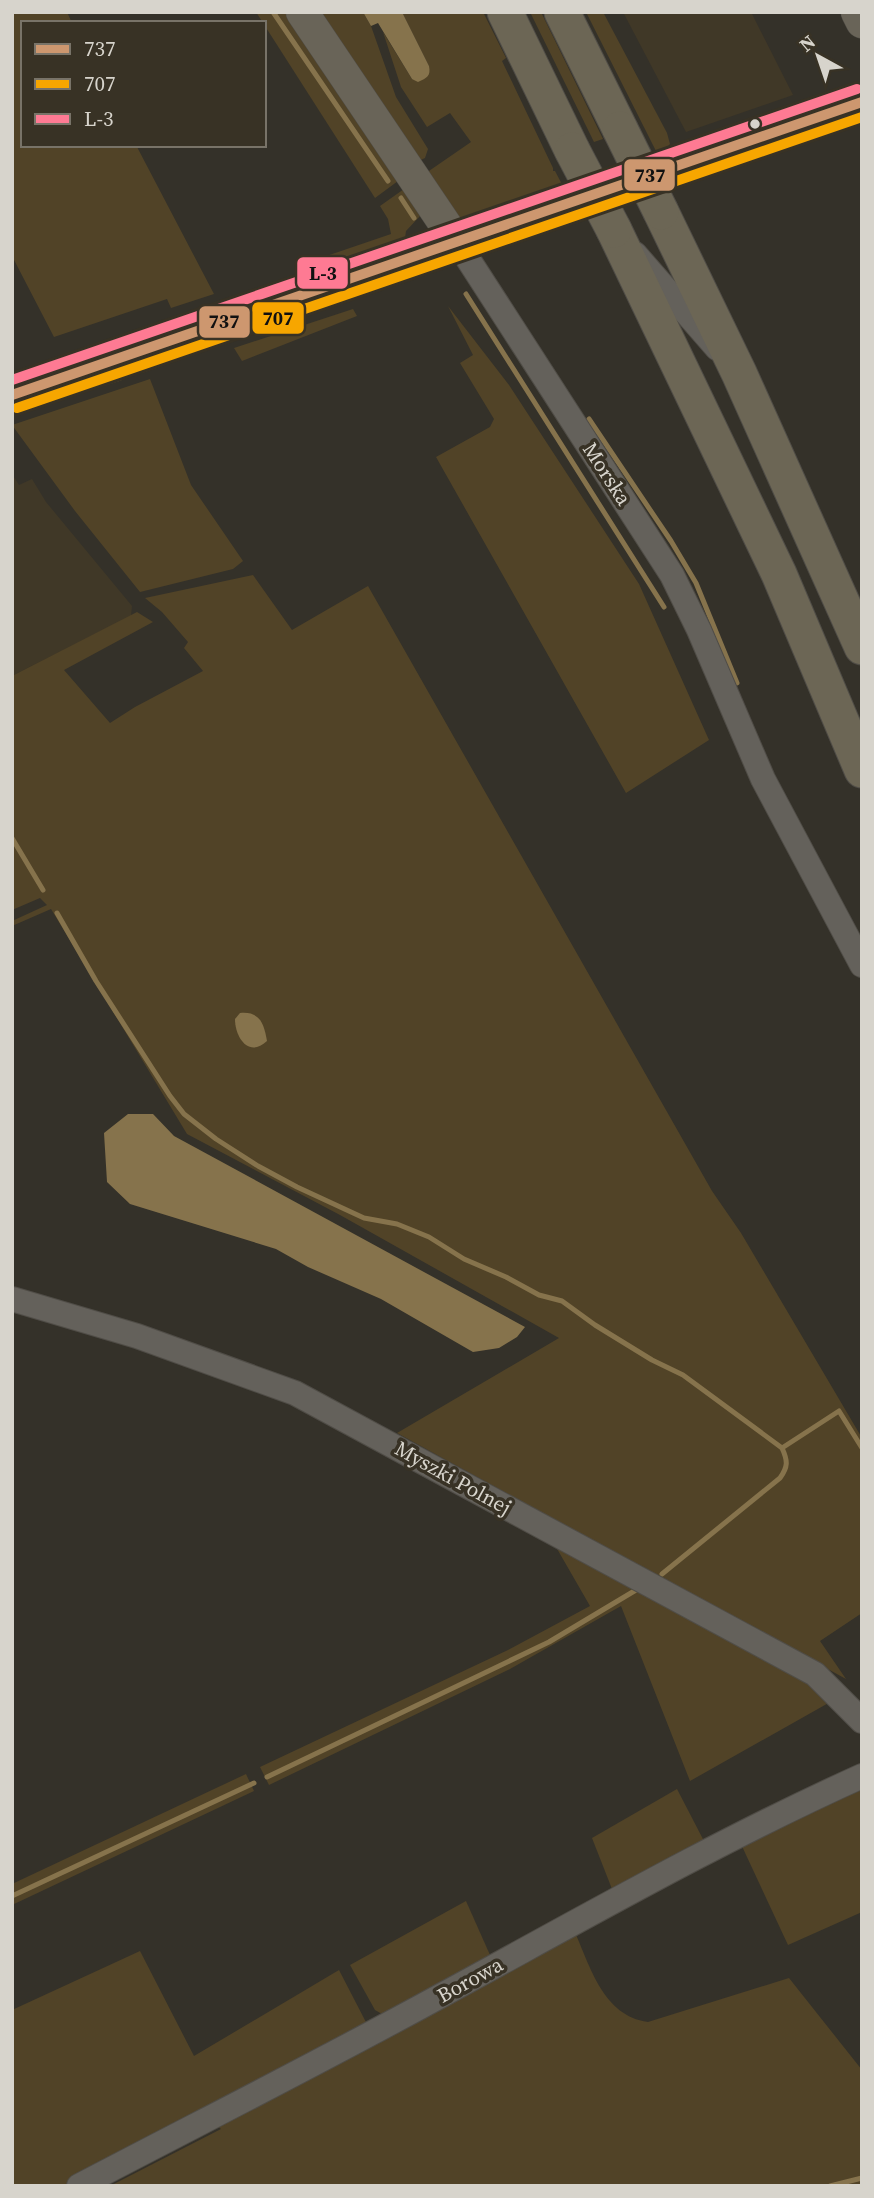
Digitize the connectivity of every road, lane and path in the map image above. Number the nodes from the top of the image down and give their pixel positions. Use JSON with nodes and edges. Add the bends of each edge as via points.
{"nodes":[{"id":1,"x":302,"y":12,"type":"edge"},
{"id":2,"x":505,"y":12,"type":"edge"},
{"id":3,"x":562,"y":12,"type":"edge"},
{"id":4,"x":857,"y":12,"type":"edge"},
{"id":5,"x":862,"y":22,"type":"edge"},
{"id":6,"x":862,"y":102,"type":"edge"},
{"id":7,"x":661,"y":212,"type":"junction"},
{"id":8,"x":614,"y":230,"type":"junction"},
{"id":9,"x":457,"y":243,"type":"junction"},
{"id":10,"x":678,"y":303,"type":"junction"},
{"id":11,"x":740,"y":373,"type":"junction"},
{"id":12,"x":694,"y":392,"type":"junction"},
{"id":13,"x":12,"y":396,"type":"edge"},
{"id":14,"x":862,"y":647,"type":"edge"},
{"id":15,"x":862,"y":770,"type":"edge"},
{"id":16,"x":862,"y":965,"type":"edge"},
{"id":17,"x":12,"y":1299,"type":"edge"},
{"id":18,"x":862,"y":1721,"type":"edge"},
{"id":19,"x":862,"y":1776,"type":"edge"},
{"id":20,"x":79,"y":2186,"type":"edge"}],
"edges":[{"from":1,"to":9,"type":"main road","name":"Morska"},
{"from":2,"to":8,"type":"highway","bridge":true},
{"from":3,"to":7,"type":"highway","bridge":true},
{"from":4,"to":5,"type":"main road"},
{"from":6,"to":9,"type":"main road"},
{"from":7,"to":10,"type":"street"},
{"from":7,"to":11,"type":"highway"},
{"from":8,"to":10,"type":"street"},
{"from":8,"to":12,"type":"highway"},
{"from":9,"to":13,"type":"main road"},
{"from":9,"to":16,"type":"street","name":"Morska","via":[[672,575],[762,779]]},
{"from":10,"to":11,"type":"street"},
{"from":10,"to":12,"type":"street"},
{"from":11,"to":14,"type":"highway"},
{"from":12,"to":15,"type":"highway","via":[[779,573]]},
{"from":17,"to":18,"type":"street","name":"Myszki Polnej","via":[[137,1336],[295,1393],[815,1674]]},
{"from":19,"to":20,"type":"street","name":"Borowa","via":[[582,1917],[378,2031]]}]}
